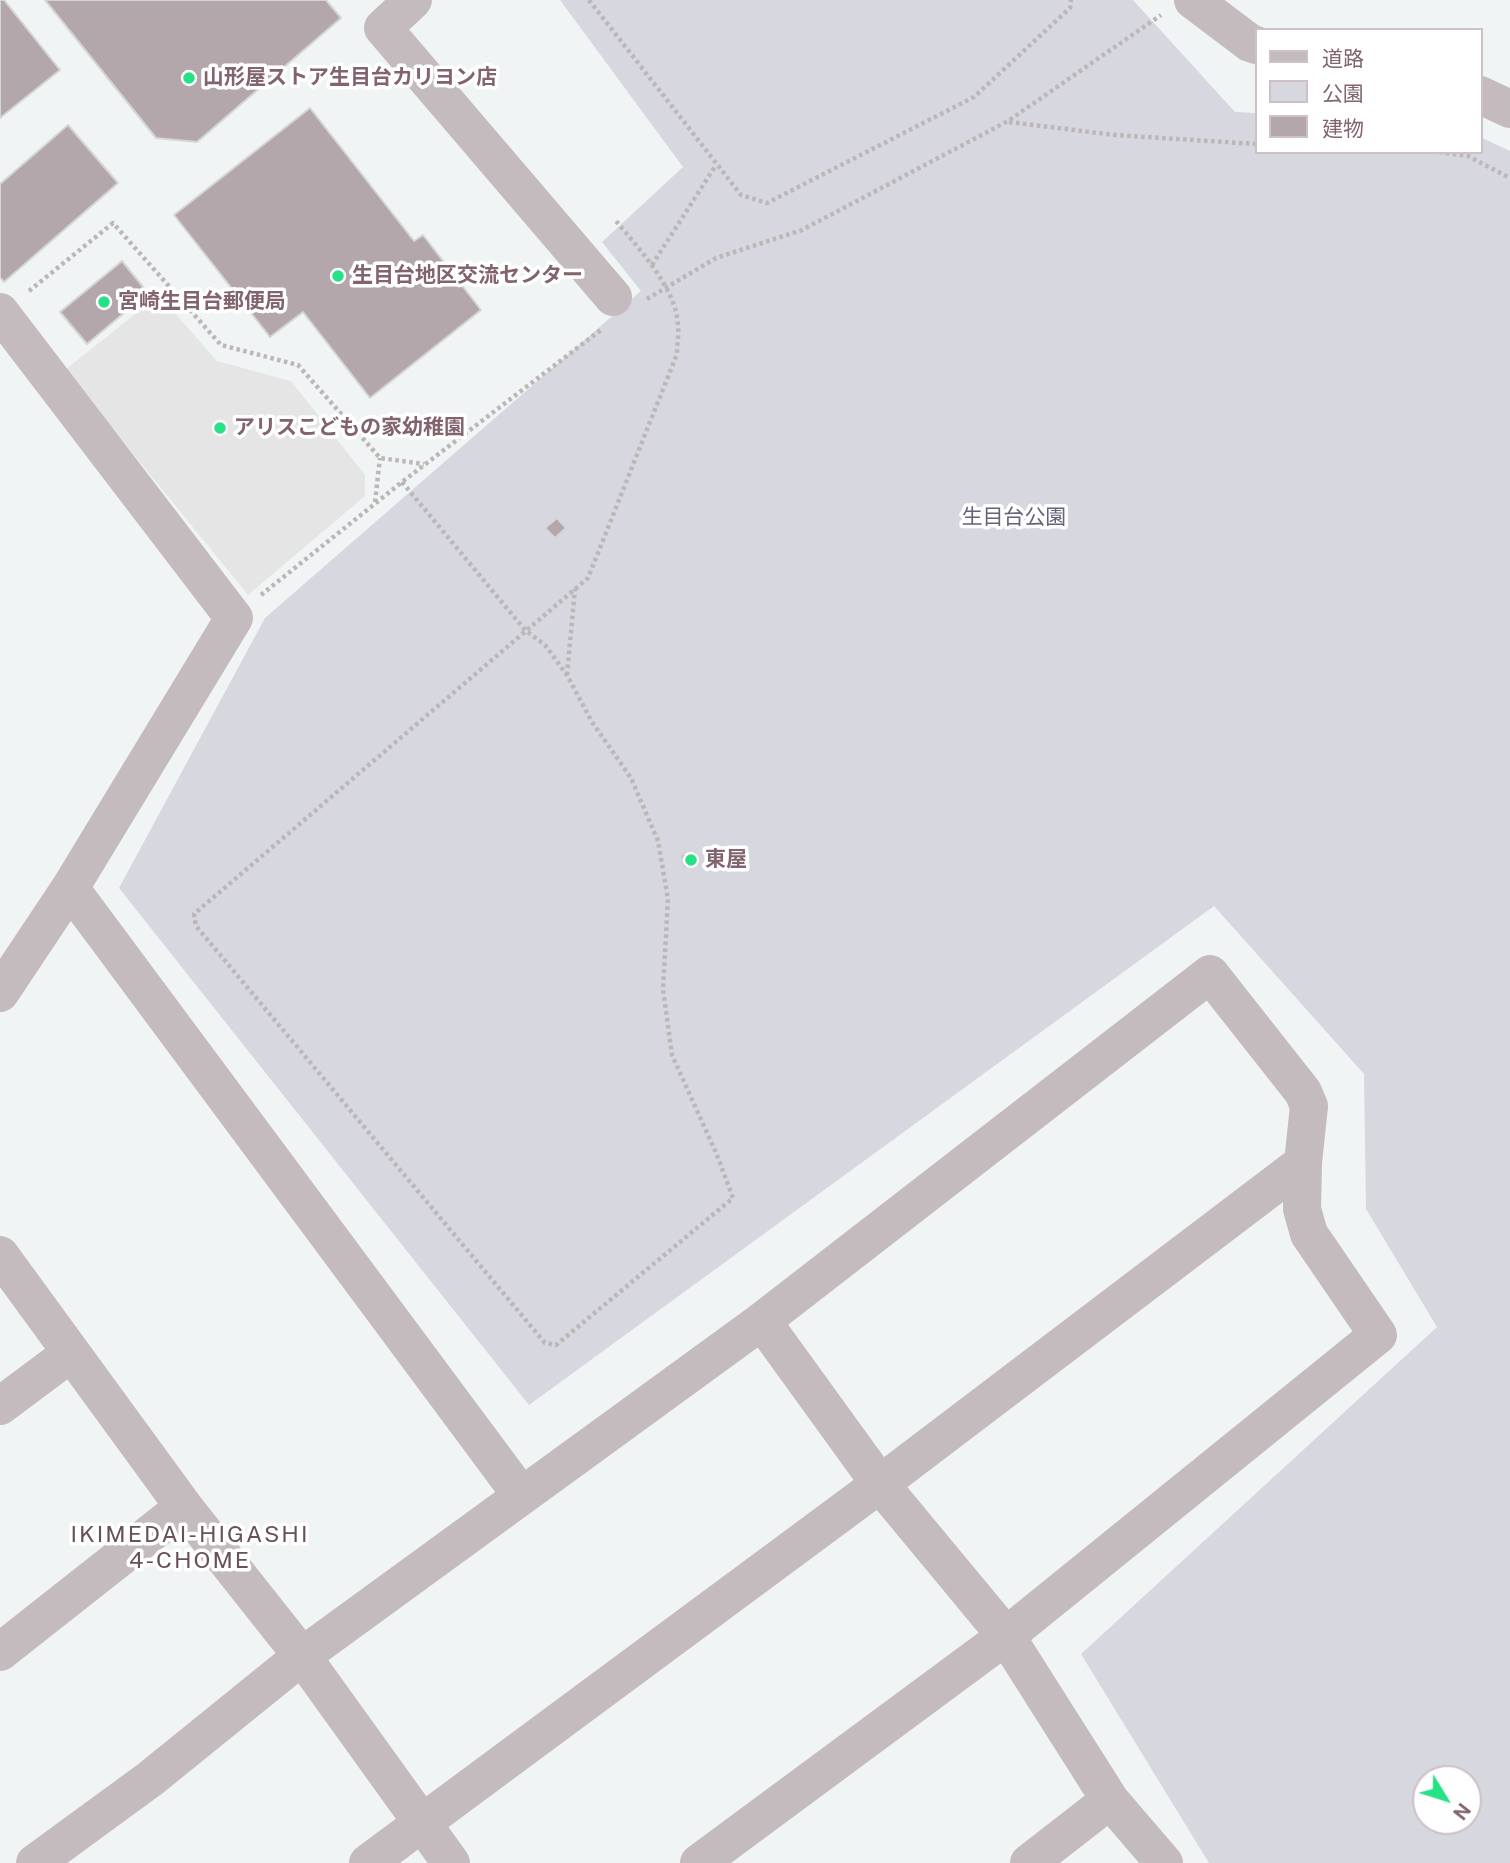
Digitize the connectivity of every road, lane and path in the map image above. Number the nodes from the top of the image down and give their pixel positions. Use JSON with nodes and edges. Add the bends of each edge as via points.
{"nodes":[{"id":1,"x":413,"y":0,"type":"edge"},
{"id":2,"x":589,"y":0,"type":"edge"},
{"id":3,"x":1071,"y":0,"type":"edge"},
{"id":4,"x":1178,"y":7,"type":"edge"},
{"id":5,"x":1254,"y":45,"type":"edge"},
{"id":6,"x":1482,"y":96,"type":"edge"},
{"id":7,"x":1510,"y":109,"type":"edge"},
{"id":8,"x":1008,"y":121,"type":"junction"},
{"id":9,"x":1254,"y":144,"type":"edge"},
{"id":10,"x":1454,"y":154,"type":"edge"},
{"id":11,"x":716,"y":165,"type":"junction"},
{"id":12,"x":1510,"y":178,"type":"edge"},
{"id":13,"x":616,"y":221,"type":"dead end"},
{"id":14,"x":652,"y":265,"type":"junction"},
{"id":15,"x":667,"y":287,"type":"junction"},
{"id":16,"x":623,"y":307,"type":"junction"},
{"id":17,"x":1,"y":313,"type":"edge"},
{"id":18,"x":380,"y":458,"type":"junction"},
{"id":19,"x":424,"y":464,"type":"junction"},
{"id":20,"x":402,"y":482,"type":"junction"},
{"id":21,"x":375,"y":503,"type":"junction"},
{"id":22,"x":575,"y":589,"type":"junction"},
{"id":23,"x":234,"y":618,"type":"junction"},
{"id":24,"x":525,"y":631,"type":"junction"},
{"id":25,"x":568,"y":675,"type":"junction"},
{"id":26,"x":70,"y":888,"type":"junction"},
{"id":27,"x":0,"y":993,"type":"edge"},
{"id":28,"x":1303,"y":1163,"type":"junction"},
{"id":29,"x":0,"y":1255,"type":"edge"},
{"id":30,"x":762,"y":1321,"type":"junction"},
{"id":31,"x":71,"y":1353,"type":"junction"},
{"id":32,"x":0,"y":1406,"type":"edge"},
{"id":33,"x":880,"y":1484,"type":"junction"},
{"id":34,"x":521,"y":1495,"type":"junction"},
{"id":35,"x":184,"y":1507,"type":"junction"},
{"id":36,"x":1006,"y":1636,"type":"junction"},
{"id":37,"x":0,"y":1652,"type":"edge"},
{"id":38,"x":302,"y":1656,"type":"junction"},
{"id":39,"x":1110,"y":1800,"type":"junction"},
{"id":40,"x":422,"y":1822,"type":"junction"},
{"id":41,"x":35,"y":1863,"type":"edge"},
{"id":42,"x":368,"y":1863,"type":"edge"},
{"id":43,"x":451,"y":1863,"type":"edge"},
{"id":44,"x":699,"y":1863,"type":"edge"},
{"id":45,"x":1029,"y":1863,"type":"edge"},
{"id":46,"x":1164,"y":1863,"type":"edge"}],
"edges":[{"from":1,"to":16,"type":"street","via":[[383,29]]},
{"from":2,"to":11,"type":"path"},
{"from":3,"to":11,"type":"path","via":[[1070,8],[974,97],[767,203],[741,195]]},
{"from":4,"to":5,"type":"street"},
{"from":4,"to":8,"type":"path"},
{"from":6,"to":7,"type":"street"},
{"from":8,"to":9,"type":"path","via":[[1115,135]]},
{"from":8,"to":15,"type":"path","via":[[802,230],[716,258]]},
{"from":10,"to":12,"type":"path","via":[[1468,156]]},
{"from":11,"to":14,"type":"path"},
{"from":13,"to":14,"type":"path"},
{"from":14,"to":15,"type":"path"},
{"from":15,"to":16,"type":"path"},
{"from":15,"to":22,"type":"path","via":[[679,323],[677,354],[588,578]]},
{"from":16,"to":19,"type":"path"},
{"from":17,"to":18,"type":"path","via":[[113,223],[221,345],[298,365]]},
{"from":17,"to":23,"type":"street"},
{"from":18,"to":19,"type":"path"},
{"from":18,"to":21,"type":"path"},
{"from":19,"to":20,"type":"path"},
{"from":20,"to":21,"type":"path"},
{"from":20,"to":24,"type":"path"},
{"from":21,"to":23,"type":"path"},
{"from":22,"to":24,"type":"path"},
{"from":22,"to":25,"type":"path"},
{"from":23,"to":26,"type":"street"},
{"from":24,"to":25,"type":"path","via":[[545,645]]},
{"from":24,"to":25,"type":"path","via":[[194,914],[196,926],[545,1343],[556,1345],[733,1198],[672,1055],[663,989],[668,899],[658,841],[631,778],[592,722]]},
{"from":26,"to":27,"type":"street"},
{"from":26,"to":34,"type":"street"},
{"from":28,"to":30,"type":"street","via":[[1309,1106],[1303,1092],[1210,974]]},
{"from":28,"to":33,"type":"street"},
{"from":28,"to":36,"type":"street","via":[[1302,1209],[1309,1234],[1378,1335]]},
{"from":29,"to":31,"type":"street"},
{"from":30,"to":33,"type":"street"},
{"from":30,"to":34,"type":"street"},
{"from":31,"to":32,"type":"street"},
{"from":31,"to":35,"type":"street"},
{"from":33,"to":36,"type":"street"},
{"from":33,"to":40,"type":"street"},
{"from":34,"to":38,"type":"street"},
{"from":35,"to":37,"type":"street"},
{"from":35,"to":38,"type":"street"},
{"from":36,"to":39,"type":"street"},
{"from":36,"to":44,"type":"street"},
{"from":38,"to":40,"type":"street"},
{"from":38,"to":41,"type":"street","via":[[150,1779]]},
{"from":39,"to":45,"type":"street"},
{"from":39,"to":46,"type":"street"},
{"from":40,"to":42,"type":"street"},
{"from":40,"to":43,"type":"street"}]}
